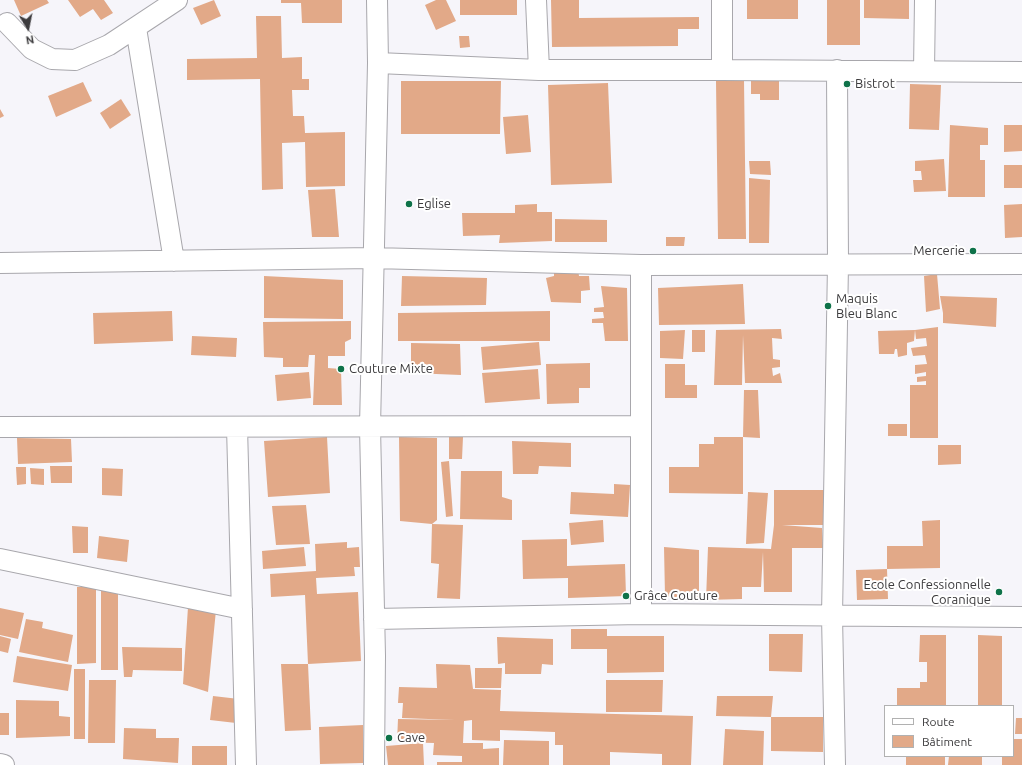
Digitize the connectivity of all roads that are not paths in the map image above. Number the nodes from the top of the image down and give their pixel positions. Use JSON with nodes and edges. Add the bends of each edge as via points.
{"nodes":[{"id":1,"x":177,"y":0,"type":"edge"},
{"id":2,"x":377,"y":0,"type":"edge"},
{"id":3,"x":536,"y":0,"type":"edge"},
{"id":4,"x":722,"y":0,"type":"edge"},
{"id":5,"x":925,"y":0,"type":"edge"},
{"id":6,"x":7,"y":23,"type":"dead end"},
{"id":7,"x":136,"y":28,"type":"junction"},
{"id":8,"x":378,"y":63,"type":"junction"},
{"id":9,"x":539,"y":70,"type":"junction"},
{"id":10,"x":722,"y":70,"type":"junction"},
{"id":11,"x":837,"y":70,"type":"junction"},
{"id":12,"x":924,"y":71,"type":"junction"},
{"id":13,"x":1022,"y":72,"type":"edge"},
{"id":14,"x":373,"y":258,"type":"junction"},
{"id":15,"x":174,"y":261,"type":"junction"},
{"id":16,"x":0,"y":263,"type":"edge"},
{"id":17,"x":838,"y":264,"type":"junction"},
{"id":18,"x":1022,"y":264,"type":"edge"},
{"id":19,"x":641,"y":265,"type":"junction"},
{"id":20,"x":640,"y":426,"type":"junction"},
{"id":21,"x":0,"y":427,"type":"edge"},
{"id":22,"x":237,"y":427,"type":"junction"},
{"id":23,"x":370,"y":427,"type":"junction"},
{"id":24,"x":0,"y":559,"type":"edge"},
{"id":25,"x":242,"y":609,"type":"junction"},
{"id":26,"x":641,"y":614,"type":"junction"},
{"id":27,"x":832,"y":616,"type":"junction"},
{"id":28,"x":1022,"y":617,"type":"edge"},
{"id":29,"x":374,"y":619,"type":"junction"},
{"id":30,"x":0,"y":764,"type":"edge"},
{"id":31,"x":4,"y":765,"type":"edge"},
{"id":32,"x":246,"y":765,"type":"edge"},
{"id":33,"x":374,"y":765,"type":"edge"},
{"id":34,"x":835,"y":765,"type":"edge"}],
"edges":[{"from":1,"to":7,"type":"street"},
{"from":2,"to":8,"type":"street"},
{"from":3,"to":9,"type":"street"},
{"from":4,"to":10,"type":"street"},
{"from":5,"to":12,"type":"street"},
{"from":6,"to":7,"type":"street","via":[[32,49],[52,59],[75,60],[110,45]]},
{"from":7,"to":15,"type":"street"},
{"from":8,"to":9,"type":"street"},
{"from":8,"to":14,"type":"street"},
{"from":9,"to":10,"type":"street"},
{"from":10,"to":11,"type":"street"},
{"from":11,"to":12,"type":"street"},
{"from":11,"to":17,"type":"street"},
{"from":12,"to":13,"type":"street"},
{"from":14,"to":15,"type":"street"},
{"from":14,"to":19,"type":"street"},
{"from":14,"to":23,"type":"street"},
{"from":15,"to":16,"type":"street"},
{"from":17,"to":18,"type":"street"},
{"from":17,"to":19,"type":"street"},
{"from":17,"to":27,"type":"street"},
{"from":19,"to":20,"type":"street"},
{"from":20,"to":23,"type":"street"},
{"from":20,"to":26,"type":"street"},
{"from":21,"to":22,"type":"street"},
{"from":22,"to":23,"type":"street"},
{"from":22,"to":25,"type":"street"},
{"from":23,"to":29,"type":"street"},
{"from":24,"to":25,"type":"street"},
{"from":25,"to":32,"type":"street"},
{"from":26,"to":27,"type":"street"},
{"from":26,"to":29,"type":"street"},
{"from":27,"to":28,"type":"street"},
{"from":27,"to":34,"type":"street"},
{"from":29,"to":33,"type":"street"},
{"from":30,"to":31,"type":"street"}]}
